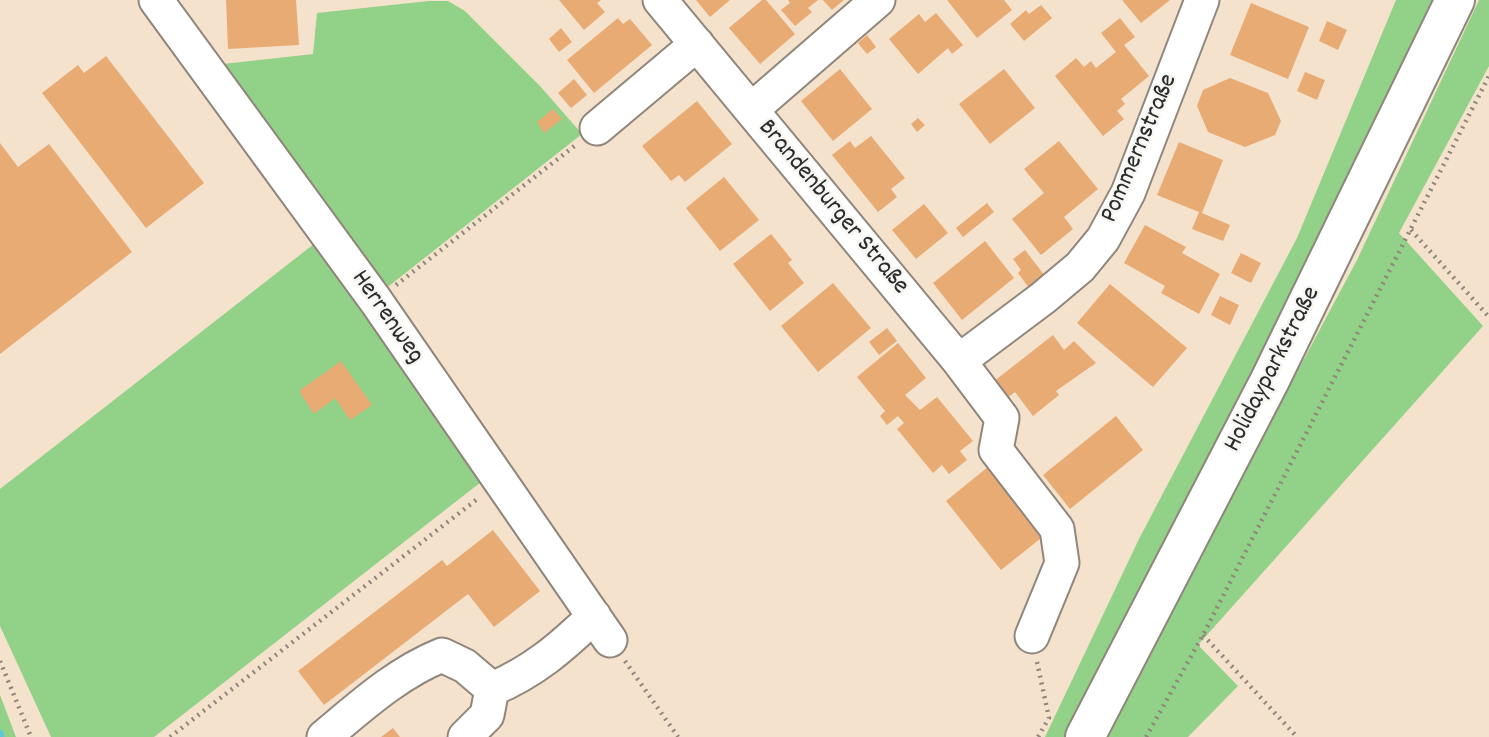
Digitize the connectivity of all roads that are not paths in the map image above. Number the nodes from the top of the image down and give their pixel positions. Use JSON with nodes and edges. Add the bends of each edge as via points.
{"nodes":[{"id":1,"x":156,"y":0,"type":"edge"},
{"id":2,"x":660,"y":0,"type":"edge"},
{"id":3,"x":878,"y":0,"type":"edge"},
{"id":4,"x":1202,"y":0,"type":"edge"},
{"id":5,"x":1455,"y":0,"type":"edge"},
{"id":6,"x":697,"y":44,"type":"junction"},
{"id":7,"x":751,"y":110,"type":"junction"},
{"id":8,"x":597,"y":128,"type":"road end"},
{"id":9,"x":959,"y":361,"type":"junction"},
{"id":10,"x":1032,"y":636,"type":"road end"},
{"id":11,"x":492,"y":689,"type":"junction"},
{"id":12,"x":324,"y":737,"type":"edge"},
{"id":13,"x":465,"y":737,"type":"edge"},
{"id":14,"x":1085,"y":737,"type":"edge"}],
"edges":[{"from":1,"to":11,"type":"street","name":"Herrenweg","via":[[376,301],[602,628],[564,645],[524,676]]},
{"from":2,"to":6,"type":"street","name":"Brandenburger Straße"},
{"from":3,"to":7,"type":"street"},
{"from":4,"to":9,"type":"street","name":"Pommernstraße","via":[[1128,193],[1103,239],[1080,267]]},
{"from":5,"to":14,"type":"main road","name":"Holidayparkstraße","via":[[1335,252]]},
{"from":6,"to":7,"type":"street","name":"Brandenburger Straße"},
{"from":6,"to":8,"type":"street"},
{"from":7,"to":9,"type":"street","name":"Brandenburger Straße"},
{"from":9,"to":10,"type":"street","name":"Brandenburger Straße","via":[[1002,418],[996,450],[1057,529],[1062,563]]},
{"from":11,"to":12,"type":"street","via":[[466,666],[442,655],[373,696]]},
{"from":11,"to":13,"type":"street","via":[[487,715]]}]}
